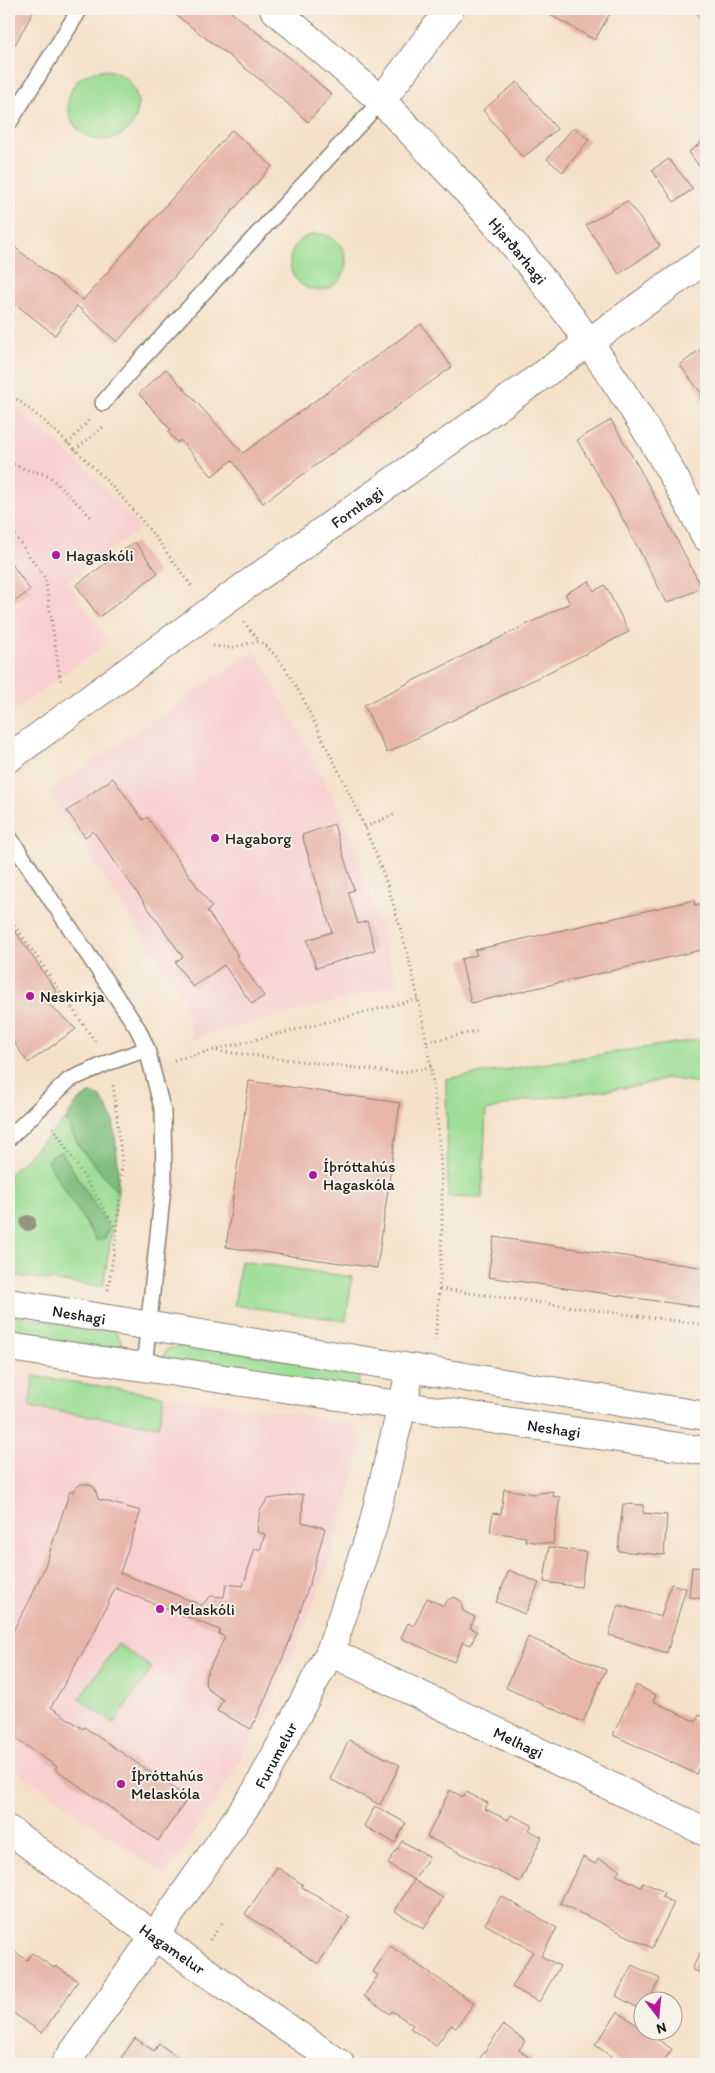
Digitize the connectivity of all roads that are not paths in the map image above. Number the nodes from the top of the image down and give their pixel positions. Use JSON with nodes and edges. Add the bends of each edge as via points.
{"nodes":[{"id":1,"x":80,"y":9,"type":"edge"},
{"id":2,"x":274,"y":9,"type":"edge"},
{"id":3,"x":450,"y":9,"type":"edge"},
{"id":4,"x":381,"y":101,"type":"junction"},
{"id":5,"x":9,"y":123,"type":"edge"},
{"id":6,"x":706,"y":259,"type":"edge"},
{"id":7,"x":589,"y":342,"type":"junction"},
{"id":8,"x":103,"y":403,"type":"road end"},
{"id":9,"x":706,"y":537,"type":"edge"},
{"id":10,"x":9,"y":758,"type":"edge"},
{"id":11,"x":9,"y":837,"type":"edge"},
{"id":12,"x":147,"y":1049,"type":"junction"},
{"id":13,"x":9,"y":1138,"type":"edge"},
{"id":14,"x":9,"y":1303,"type":"edge"},
{"id":15,"x":150,"y":1325,"type":"junction"},
{"id":16,"x":9,"y":1347,"type":"edge"},
{"id":17,"x":144,"y":1367,"type":"junction"},
{"id":18,"x":411,"y":1370,"type":"junction"},
{"id":19,"x":403,"y":1406,"type":"junction"},
{"id":20,"x":706,"y":1416,"type":"edge"},
{"id":21,"x":706,"y":1451,"type":"edge"},
{"id":22,"x":330,"y":1652,"type":"junction"},
{"id":23,"x":9,"y":1830,"type":"edge"},
{"id":24,"x":706,"y":1832,"type":"edge"},
{"id":25,"x":154,"y":1936,"type":"junction"},
{"id":26,"x":65,"y":2064,"type":"edge"},
{"id":27,"x":340,"y":2064,"type":"edge"}],
"edges":[{"from":1,"to":5,"type":"lane"},
{"from":2,"to":4,"type":"street","name":"Hjarðarhagi"},
{"from":3,"to":4,"type":"street"},
{"from":4,"to":7,"type":"street","name":"Hjarðarhagi","via":[[469,192],[545,282]]},
{"from":4,"to":8,"type":"lane"},
{"from":6,"to":7,"type":"street","name":"Fornhagi"},
{"from":7,"to":9,"type":"street","name":"Hjarðarhagi","via":[[682,489]]},
{"from":7,"to":10,"type":"street","name":"Fornhagi"},
{"from":11,"to":12,"type":"lane","via":[[138,1029]]},
{"from":12,"to":13,"type":"lane","via":[[69,1080]]},
{"from":12,"to":15,"type":"lane","via":[[164,1112],[164,1179]]},
{"from":14,"to":15,"type":"street","name":"Neshagi"},
{"from":15,"to":17,"type":"lane"},
{"from":15,"to":18,"type":"street","name":"Neshagi"},
{"from":16,"to":17,"type":"street","name":"Neshagi"},
{"from":17,"to":19,"type":"street","name":"Neshagi"},
{"from":18,"to":19,"type":"street"},
{"from":18,"to":20,"type":"street","name":"Neshagi"},
{"from":19,"to":21,"type":"street","name":"Neshagi"},
{"from":19,"to":22,"type":"street","name":"Furumelur","via":[[372,1529]]},
{"from":22,"to":24,"type":"street","name":"Melhagi"},
{"from":22,"to":25,"type":"street","name":"Furumelur","via":[[257,1790]]},
{"from":23,"to":25,"type":"street","name":"Hagamelur"},
{"from":25,"to":26,"type":"street","name":"Furumelur"},
{"from":25,"to":27,"type":"street","name":"Hagamelur"}]}
